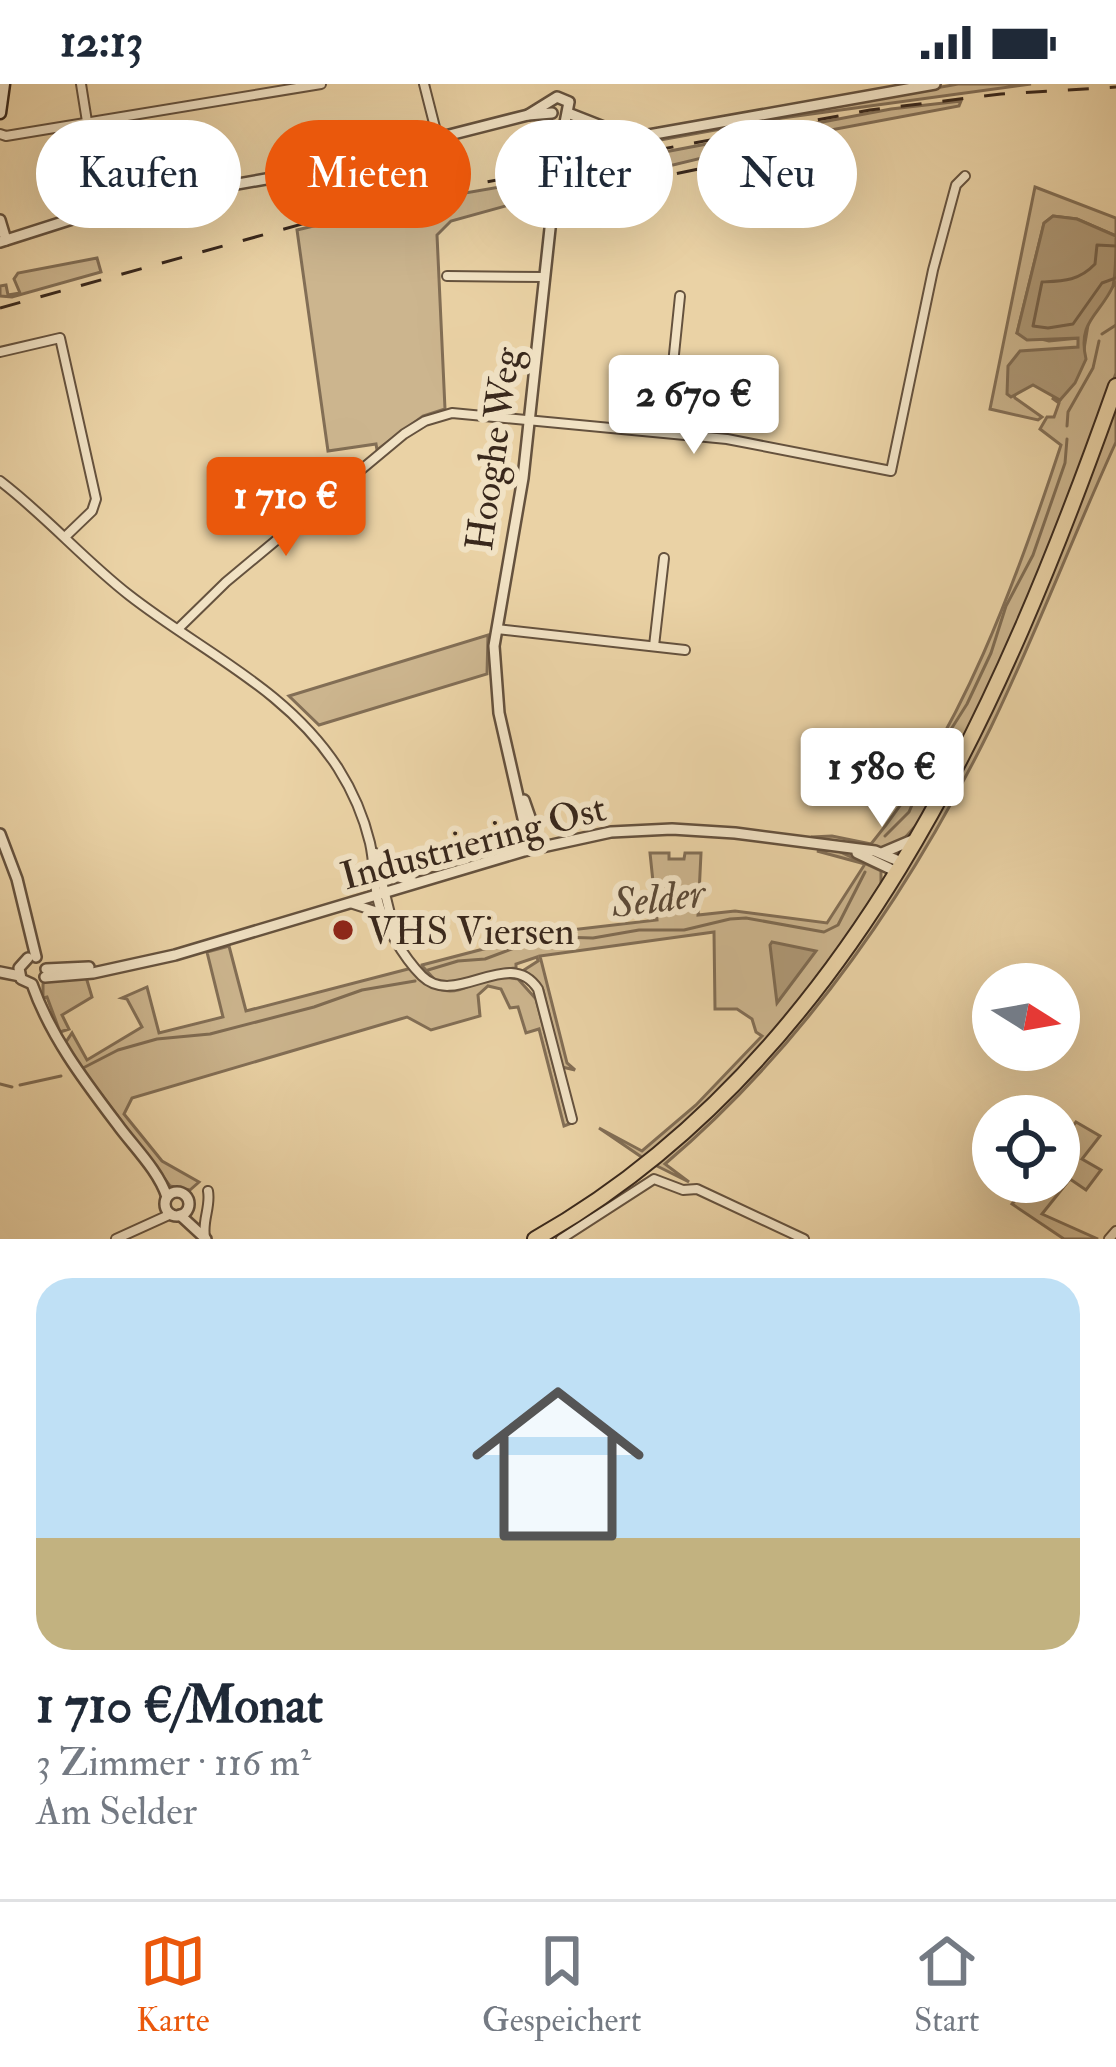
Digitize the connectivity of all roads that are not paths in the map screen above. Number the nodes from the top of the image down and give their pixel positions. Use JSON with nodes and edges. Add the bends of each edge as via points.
{"nodes":[{"id":1,"x":4,"y":84,"type":"edge"},
{"id":2,"x":80,"y":84,"type":"edge"},
{"id":3,"x":321,"y":84,"type":"edge"},
{"id":4,"x":424,"y":84,"type":"edge"},
{"id":5,"x":935,"y":84,"type":"edge"},
{"id":6,"x":263,"y":89,"type":"edge"},
{"id":7,"x":562,"y":104,"type":"junction"},
{"id":8,"x":0,"y":113,"type":"edge"},
{"id":9,"x":87,"y":120,"type":"edge"},
{"id":10,"x":98,"y":120,"type":"edge"},
{"id":11,"x":433,"y":120,"type":"edge"},
{"id":12,"x":471,"y":130,"type":"edge"},
{"id":13,"x":36,"y":131,"type":"edge"},
{"id":14,"x":0,"y":134,"type":"edge"},
{"id":15,"x":965,"y":176,"type":"dead end"},
{"id":16,"x":0,"y":220,"type":"edge"},
{"id":17,"x":43,"y":228,"type":"edge"},
{"id":18,"x":3,"y":241,"type":"edge"},
{"id":19,"x":447,"y":276,"type":"dead end"},
{"id":20,"x":544,"y":278,"type":"junction"},
{"id":21,"x":680,"y":296,"type":"dead end"},
{"id":22,"x":0,"y":352,"type":"edge"},
{"id":23,"x":1116,"y":386,"type":"edge"},
{"id":24,"x":530,"y":418,"type":"junction"},
{"id":25,"x":666,"y":432,"type":"junction"},
{"id":26,"x":0,"y":481,"type":"edge"},
{"id":27,"x":66,"y":536,"type":"junction"},
{"id":28,"x":664,"y":558,"type":"dead end"},
{"id":29,"x":495,"y":628,"type":"junction"},
{"id":30,"x":178,"y":629,"type":"junction"},
{"id":31,"x":654,"y":646,"type":"junction"},
{"id":32,"x":685,"y":650,"type":"dead end"},
{"id":33,"x":516,"y":781,"type":"junction"},
{"id":34,"x":537,"y":830,"type":"junction"},
{"id":35,"x":0,"y":834,"type":"edge"},
{"id":36,"x":573,"y":839,"type":"junction"},
{"id":37,"x":915,"y":839,"type":"junction"},
{"id":38,"x":535,"y":847,"type":"junction"},
{"id":39,"x":371,"y":848,"type":"junction"},
{"id":40,"x":846,"y":848,"type":"junction"},
{"id":41,"x":882,"y":853,"type":"junction"},
{"id":42,"x":898,"y":867,"type":"junction"},
{"id":43,"x":382,"y":872,"type":"junction"},
{"id":44,"x":416,"y":883,"type":"junction"},
{"id":45,"x":382,"y":893,"type":"junction"},
{"id":46,"x":350,"y":903,"type":"junction"},
{"id":47,"x":382,"y":914,"type":"junction"},
{"id":48,"x":394,"y":933,"type":"junction"},
{"id":49,"x":32,"y":958,"type":"junction"},
{"id":50,"x":0,"y":969,"type":"edge"},
{"id":51,"x":20,"y":972,"type":"junction"},
{"id":52,"x":40,"y":978,"type":"junction"},
{"id":53,"x":572,"y":1119,"type":"dead end"},
{"id":54,"x":208,"y":1191,"type":"dead end"},
{"id":55,"x":173,"y":1208,"type":"junction"},
{"id":56,"x":1116,"y":1231,"type":"edge"},
{"id":57,"x":204,"y":1238,"type":"edge"},
{"id":58,"x":116,"y":1239,"type":"edge"},
{"id":59,"x":535,"y":1239,"type":"edge"},
{"id":60,"x":561,"y":1239,"type":"edge"},
{"id":61,"x":804,"y":1239,"type":"edge"},
{"id":62,"x":1109,"y":1239,"type":"edge"}],
"edges":[{"from":1,"to":8,"type":"main road"},
{"from":2,"to":9,"type":"street"},
{"from":3,"to":6,"type":"street"},
{"from":4,"to":11,"type":"street"},
{"from":5,"to":7,"type":"street","via":[[656,135],[625,135]]},
{"from":6,"to":10,"type":"street"},
{"from":7,"to":12,"type":"street"},
{"from":7,"to":20,"type":"street","name":"Hooghe Weg"},
{"from":13,"to":14,"type":"street"},
{"from":15,"to":25,"type":"street","via":[[933,270],[891,471]]},
{"from":16,"to":18,"type":"street"},
{"from":17,"to":18,"type":"street"},
{"from":19,"to":20,"type":"street"},
{"from":20,"to":24,"type":"street","name":"Hooghe Weg"},
{"from":21,"to":25,"type":"street"},
{"from":22,"to":27,"type":"street","via":[[60,338],[96,499]]},
{"from":23,"to":37,"type":"main road","via":[[1005,666]]},
{"from":24,"to":25,"type":"street"},
{"from":24,"to":29,"type":"street","name":"Hooghe Weg"},
{"from":24,"to":30,"type":"street","via":[[464,412],[414,427]]},
{"from":26,"to":27,"type":"street"},
{"from":27,"to":30,"type":"street"},
{"from":28,"to":31,"type":"street"},
{"from":29,"to":31,"type":"street"},
{"from":29,"to":33,"type":"street","name":"Hooghe Weg","via":[[499,713]]},
{"from":30,"to":39,"type":"street","via":[[309,728],[351,790]]},
{"from":31,"to":32,"type":"street"},
{"from":33,"to":34,"type":"street","name":"Hooghe Weg"},
{"from":33,"to":38,"type":"street","name":"Hooghe Weg"},
{"from":34,"to":36,"type":"street"},
{"from":34,"to":38,"type":"street","name":"Hooghe Weg"},
{"from":35,"to":49,"type":"street"},
{"from":36,"to":38,"type":"street","name":"Industriering Ost"},
{"from":36,"to":40,"type":"street","name":"Industriering Ost","via":[[672,829]]},
{"from":37,"to":41,"type":"street"},
{"from":37,"to":42,"type":"main road"},
{"from":38,"to":44,"type":"street","name":"Industriering Ost"},
{"from":39,"to":43,"type":"street"},
{"from":39,"to":45,"type":"street"},
{"from":40,"to":41,"type":"street","name":"Industriering Ost"},
{"from":40,"to":42,"type":"street","name":"Industriering Ost"},
{"from":41,"to":42,"type":"street","name":"Industriering Ost"},
{"from":42,"to":59,"type":"main road","via":[[841,955],[725,1094],[638,1170]]},
{"from":43,"to":44,"type":"street"},
{"from":43,"to":45,"type":"street"},
{"from":44,"to":45,"type":"street","name":"Industriering Ost"},
{"from":45,"to":46,"type":"street","name":"Industriering Ost"},
{"from":45,"to":47,"type":"street"},
{"from":45,"to":48,"type":"street"},
{"from":46,"to":47,"type":"street"},
{"from":46,"to":52,"type":"street","name":"Industriering Ost","via":[[121,967]]},
{"from":47,"to":48,"type":"street"},
{"from":48,"to":53,"type":"street","via":[[432,983],[513,972],[531,980]]},
{"from":49,"to":51,"type":"street"},
{"from":49,"to":52,"type":"street"},
{"from":50,"to":51,"type":"street"},
{"from":51,"to":52,"type":"street"},
{"from":52,"to":55,"type":"street","via":[[55,1034]]},
{"from":54,"to":57,"type":"street"},
{"from":55,"to":57,"type":"street"},
{"from":55,"to":58,"type":"street"},
{"from":56,"to":62,"type":"street"},
{"from":60,"to":61,"type":"street","via":[[649,1180],[698,1190]]}]}
